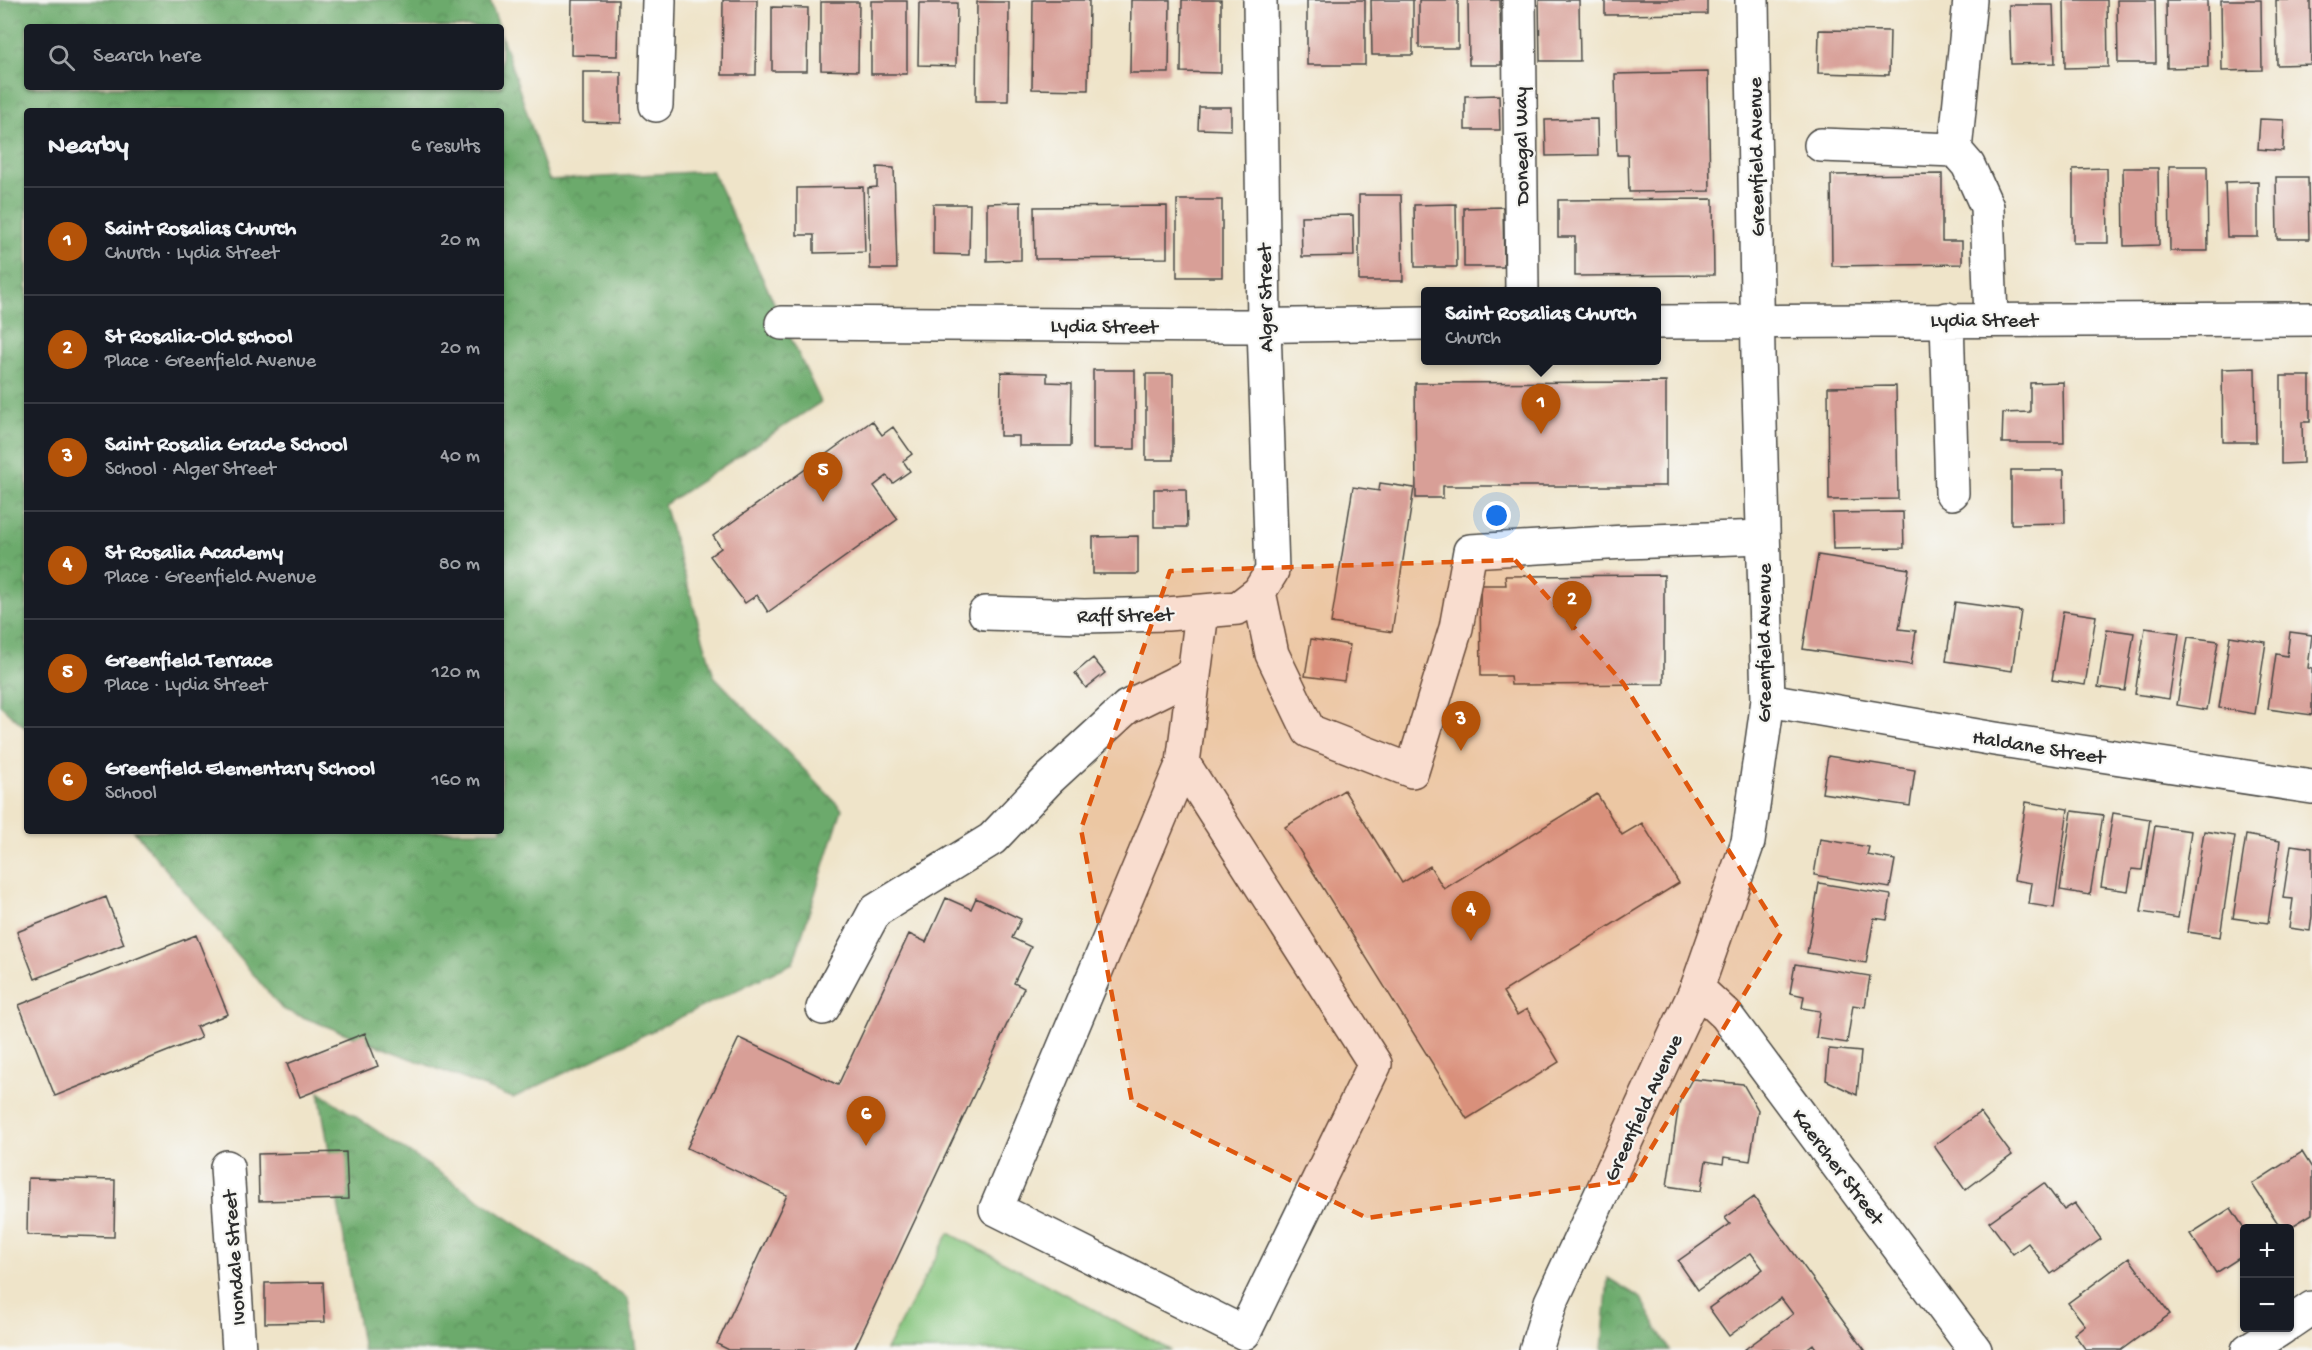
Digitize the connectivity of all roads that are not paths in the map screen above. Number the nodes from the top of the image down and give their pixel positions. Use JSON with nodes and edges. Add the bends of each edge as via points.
{"nodes":[{"id":1,"x":659,"y":0,"type":"edge"},
{"id":2,"x":1260,"y":0,"type":"edge"},
{"id":3,"x":1519,"y":0,"type":"edge"},
{"id":4,"x":1752,"y":0,"type":"edge"},
{"id":5,"x":1970,"y":0,"type":"edge"},
{"id":6,"x":656,"y":105,"type":"dead end"},
{"id":7,"x":1821,"y":145,"type":"dead end"},
{"id":8,"x":1955,"y":150,"type":"junction"},
{"id":9,"x":1522,"y":287,"type":"edge"},
{"id":10,"x":1947,"y":319,"type":"junction"},
{"id":11,"x":1991,"y":319,"type":"junction"},
{"id":12,"x":2312,"y":319,"type":"edge"},
{"id":13,"x":1758,"y":320,"type":"junction"},
{"id":14,"x":1661,"y":322,"type":"edge"},
{"id":15,"x":782,"y":323,"type":"dead end"},
{"id":16,"x":1421,"y":323,"type":"edge"},
{"id":17,"x":1264,"y":326,"type":"junction"},
{"id":18,"x":1952,"y":493,"type":"dead end"},
{"id":19,"x":1763,"y":537,"type":"junction"},
{"id":20,"x":1259,"y":592,"type":"junction"},
{"id":21,"x":1202,"y":612,"type":"junction"},
{"id":22,"x":985,"y":613,"type":"dead end"},
{"id":23,"x":1194,"y":674,"type":"junction"},
{"id":24,"x":1768,"y":700,"type":"junction"},
{"id":25,"x":1183,"y":763,"type":"junction"},
{"id":26,"x":2312,"y":787,"type":"edge"},
{"id":27,"x":1696,"y":988,"type":"junction"},
{"id":28,"x":823,"y":1008,"type":"dead end"},
{"id":29,"x":227,"y":1167,"type":"dead end"},
{"id":30,"x":2312,"y":1308,"type":"edge"},
{"id":31,"x":2294,"y":1320,"type":"edge"},
{"id":32,"x":2276,"y":1332,"type":"edge"},
{"id":33,"x":239,"y":1350,"type":"edge"},
{"id":34,"x":1536,"y":1350,"type":"edge"},
{"id":35,"x":1975,"y":1350,"type":"edge"},
{"id":36,"x":2248,"y":1350,"type":"edge"}],
"edges":[{"from":1,"to":6,"type":"street"},
{"from":2,"to":17,"type":"street","name":"Alger Street"},
{"from":3,"to":9,"type":"street","name":"Donegal Way"},
{"from":4,"to":13,"type":"street","name":"Greenfield Avenue"},
{"from":5,"to":8,"type":"street"},
{"from":7,"to":8,"type":"street"},
{"from":8,"to":11,"type":"street","via":[[1968,165],[1987,207]]},
{"from":10,"to":11,"type":"street","name":"Lydia Street"},
{"from":10,"to":13,"type":"street","name":"Lydia Street"},
{"from":10,"to":18,"type":"street"},
{"from":11,"to":12,"type":"street","name":"Lydia Street"},
{"from":13,"to":14,"type":"street","name":"Lydia Street"},
{"from":13,"to":19,"type":"street","name":"Greenfield Avenue"},
{"from":15,"to":17,"type":"street","name":"Lydia Street"},
{"from":16,"to":17,"type":"street","name":"Lydia Street"},
{"from":17,"to":20,"type":"street","name":"Alger Street","via":[[1272,571]]},
{"from":19,"to":20,"type":"street","via":[[1470,551],[1456,628],[1412,771],[1309,731],[1272,654]]},
{"from":19,"to":24,"type":"street","name":"Greenfield Avenue"},
{"from":20,"to":21,"type":"street","name":"Raff Street","via":[[1238,608]]},
{"from":21,"to":22,"type":"street","name":"Raff Street","via":[[1084,616]]},
{"from":21,"to":23,"type":"street"},
{"from":23,"to":25,"type":"street"},
{"from":23,"to":28,"type":"street","via":[[1127,707],[992,839],[876,910]]},
{"from":24,"to":26,"type":"street","name":"Haldane Street","via":[[1995,740]]},
{"from":24,"to":27,"type":"street","name":"Greenfield Avenue","via":[[1748,842]]},
{"from":25,"to":25,"type":"street","via":[[996,1209],[1244,1334],[1375,1064]]},
{"from":27,"to":34,"type":"street","name":"Greenfield Avenue","via":[[1551,1302]]},
{"from":27,"to":35,"type":"street","name":"Kaercher Street","via":[[1726,1015]]},
{"from":29,"to":33,"type":"street","name":"Ivondale Street"},
{"from":30,"to":31,"type":"street"},
{"from":32,"to":36,"type":"street"}]}
